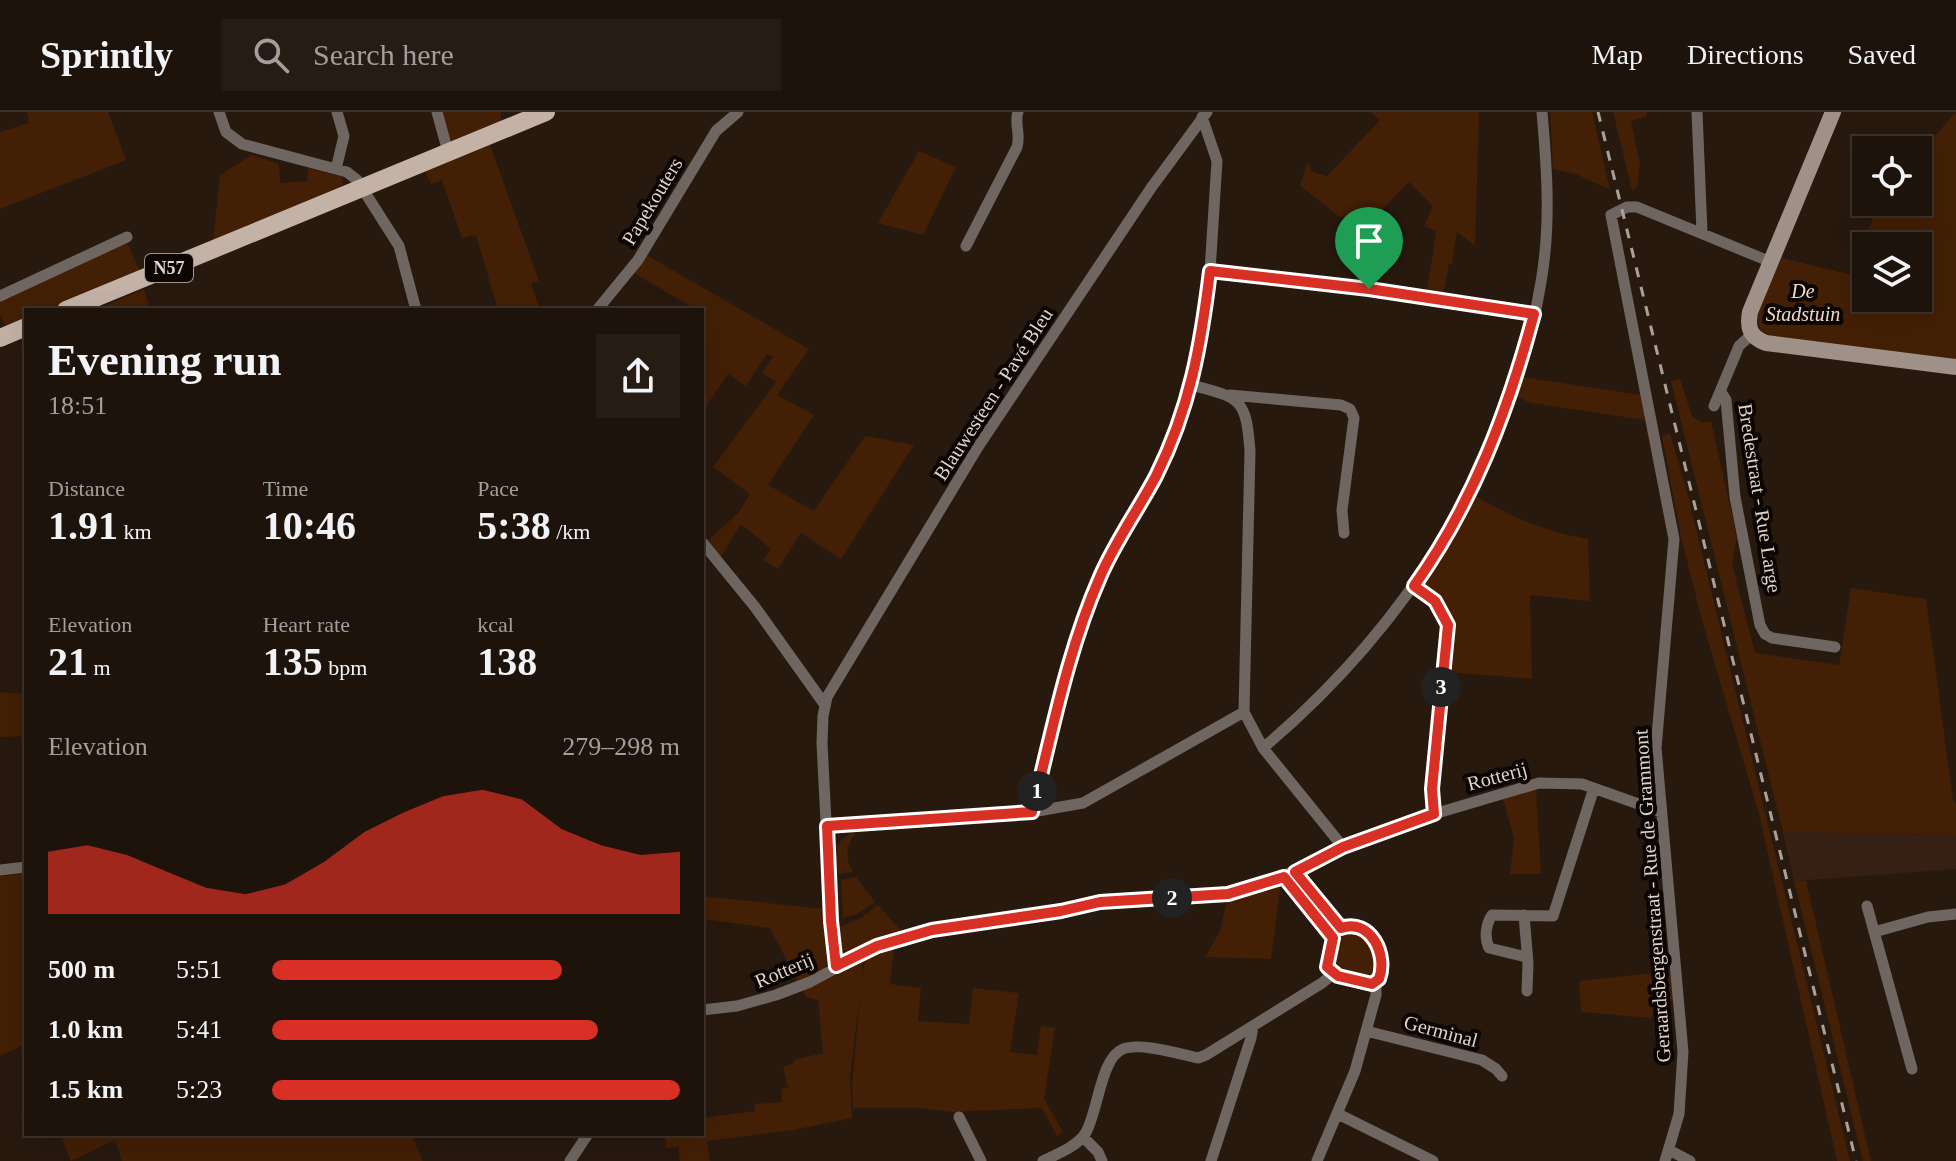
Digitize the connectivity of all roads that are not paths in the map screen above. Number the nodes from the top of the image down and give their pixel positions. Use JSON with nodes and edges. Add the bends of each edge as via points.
{"nodes":[{"id":1,"x":219,"y":112,"type":"edge"},
{"id":2,"x":337,"y":112,"type":"edge"},
{"id":3,"x":437,"y":112,"type":"edge"},
{"id":4,"x":546,"y":112,"type":"edge"},
{"id":5,"x":738,"y":112,"type":"edge"},
{"id":6,"x":1018,"y":112,"type":"edge"},
{"id":7,"x":1542,"y":112,"type":"edge"},
{"id":8,"x":1697,"y":112,"type":"edge"},
{"id":9,"x":1833,"y":112,"type":"edge"},
{"id":10,"x":1201,"y":114,"type":"edge"},
{"id":11,"x":448,"y":152,"type":"junction"},
{"id":12,"x":336,"y":169,"type":"junction"},
{"id":13,"x":362,"y":188,"type":"junction"},
{"id":14,"x":1702,"y":232,"type":"junction"},
{"id":15,"x":127,"y":237,"type":"dead end"},
{"id":16,"x":966,"y":246,"type":"dead end"},
{"id":17,"x":1771,"y":262,"type":"junction"},
{"id":18,"x":1210,"y":271,"type":"junction"},
{"id":19,"x":0,"y":296,"type":"edge"},
{"id":20,"x":71,"y":308,"type":"edge"},
{"id":21,"x":415,"y":308,"type":"edge"},
{"id":22,"x":599,"y":308,"type":"edge"},
{"id":23,"x":1534,"y":314,"type":"junction"},
{"id":24,"x":1750,"y":327,"type":"junction"},
{"id":25,"x":24,"y":328,"type":"edge"},
{"id":26,"x":1,"y":334,"type":"edge"},
{"id":27,"x":1956,"y":367,"type":"edge"},
{"id":28,"x":1191,"y":385,"type":"junction"},
{"id":29,"x":1721,"y":392,"type":"junction"},
{"id":30,"x":1228,"y":395,"type":"junction"},
{"id":31,"x":1714,"y":406,"type":"dead end"},
{"id":32,"x":1344,"y":533,"type":"dead end"},
{"id":33,"x":704,"y":544,"type":"edge"},
{"id":34,"x":1414,"y":586,"type":"junction"},
{"id":35,"x":1835,"y":647,"type":"dead end"},
{"id":36,"x":825,"y":705,"type":"junction"},
{"id":37,"x":1244,"y":712,"type":"junction"},
{"id":38,"x":1263,"y":748,"type":"junction"},
{"id":39,"x":1594,"y":788,"type":"junction"},
{"id":40,"x":1032,"y":812,"type":"junction"},
{"id":41,"x":1661,"y":812,"type":"junction"},
{"id":42,"x":1434,"y":814,"type":"junction"},
{"id":43,"x":827,"y":826,"type":"junction"},
{"id":44,"x":1343,"y":847,"type":"junction"},
{"id":45,"x":24,"y":867,"type":"edge"},
{"id":46,"x":0,"y":870,"type":"edge"},
{"id":47,"x":1290,"y":874,"type":"junction"},
{"id":48,"x":1867,"y":906,"type":"dead end"},
{"id":49,"x":1956,"y":914,"type":"edge"},
{"id":50,"x":1524,"y":915,"type":"junction"},
{"id":51,"x":1874,"y":932,"type":"junction"},
{"id":52,"x":1337,"y":933,"type":"junction"},
{"id":53,"x":1526,"y":957,"type":"junction"},
{"id":54,"x":836,"y":966,"type":"junction"},
{"id":55,"x":1334,"y":973,"type":"junction"},
{"id":56,"x":1376,"y":983,"type":"junction"},
{"id":57,"x":1527,"y":991,"type":"dead end"},
{"id":58,"x":704,"y":1010,"type":"edge"},
{"id":59,"x":1253,"y":1026,"type":"junction"},
{"id":60,"x":1366,"y":1031,"type":"junction"},
{"id":61,"x":1912,"y":1069,"type":"dead end"},
{"id":62,"x":1502,"y":1076,"type":"dead end"},
{"id":63,"x":1338,"y":1114,"type":"junction"},
{"id":64,"x":959,"y":1117,"type":"dead end"},
{"id":65,"x":587,"y":1136,"type":"edge"},
{"id":66,"x":1083,"y":1137,"type":"junction"},
{"id":67,"x":1667,"y":1156,"type":"edge"},
{"id":68,"x":570,"y":1161,"type":"edge"},
{"id":69,"x":981,"y":1161,"type":"edge"},
{"id":70,"x":1043,"y":1161,"type":"edge"},
{"id":71,"x":1102,"y":1161,"type":"edge"},
{"id":72,"x":1211,"y":1161,"type":"edge"},
{"id":73,"x":1317,"y":1161,"type":"edge"},
{"id":74,"x":1433,"y":1161,"type":"edge"},
{"id":75,"x":1690,"y":1161,"type":"edge"}],
"edges":[{"from":1,"to":12,"type":"street","via":[[226,132],[242,144]]},
{"from":2,"to":12,"type":"street","via":[[344,136]]},
{"from":3,"to":11,"type":"street"},
{"from":4,"to":11,"type":"main road","number":"N57"},
{"from":5,"to":22,"type":"street","name":"Papekouters","via":[[716,131],[638,260]]},
{"from":6,"to":16,"type":"street","via":[[1017,147]]},
{"from":7,"to":23,"type":"street","via":[[1547,226]]},
{"from":8,"to":14,"type":"street"},
{"from":9,"to":17,"type":"street","name":"Bredestraat - Rue Large"},
{"from":10,"to":18,"type":"street","via":[[1217,161]]},
{"from":10,"to":36,"type":"street","name":"Blauwesteen - Pavé Bleu","via":[[992,426]]},
{"from":11,"to":13,"type":"main road","number":"N57"},
{"from":12,"to":13,"type":"street","via":[[347,172]]},
{"from":13,"to":20,"type":"main road","number":"N57"},
{"from":13,"to":21,"type":"street","via":[[399,246]]},
{"from":14,"to":17,"type":"street"},
{"from":14,"to":41,"type":"street","name":"Geraardsbergenstraat - Rue de Grammont","via":[[1628,208],[1611,215],[1674,539],[1656,733]]},
{"from":15,"to":19,"type":"street"},
{"from":17,"to":24,"type":"street","name":"Bredestraat - Rue Large"},
{"from":18,"to":23,"type":"street"},
{"from":18,"to":28,"type":"street"},
{"from":23,"to":34,"type":"street","via":[[1494,441],[1446,537]]},
{"from":24,"to":27,"type":"street","via":[[1755,338],[1766,343]]},
{"from":24,"to":29,"type":"street","name":"Bredestraat - Rue Large"},
{"from":25,"to":26,"type":"main road"},
{"from":28,"to":30,"type":"street"},
{"from":28,"to":40,"type":"street","via":[[1156,475],[1100,575],[1076,636]]},
{"from":29,"to":31,"type":"street","name":"Bredestraat - Rue Large"},
{"from":29,"to":35,"type":"street","name":"Bredestraat - Rue Large","via":[[1760,625],[1772,638]]},
{"from":30,"to":32,"type":"street","via":[[1350,409],[1354,418]]},
{"from":30,"to":37,"type":"street","via":[[1246,414],[1250,451]]},
{"from":33,"to":36,"type":"street"},
{"from":34,"to":38,"type":"street","via":[[1361,655]]},
{"from":34,"to":42,"type":"street","via":[[1435,601],[1448,625]]},
{"from":36,"to":43,"type":"street"},
{"from":37,"to":38,"type":"street"},
{"from":37,"to":40,"type":"street","via":[[1083,803]]},
{"from":38,"to":44,"type":"street"},
{"from":39,"to":41,"type":"street","name":"Rotterij"},
{"from":39,"to":42,"type":"street","name":"Rotterij","via":[[1539,783]]},
{"from":39,"to":50,"type":"street","via":[[1553,916]]},
{"from":40,"to":43,"type":"street"},
{"from":41,"to":67,"type":"street","name":"Geraardsbergenstraat - Rue de Grammont","via":[[1682,1038],[1679,1114]]},
{"from":42,"to":44,"type":"street","name":"Rotterij"},
{"from":43,"to":54,"type":"street"},
{"from":44,"to":47,"type":"street","name":"Rotterij"},
{"from":45,"to":46,"type":"street"},
{"from":47,"to":52,"type":"street"},
{"from":47,"to":54,"type":"street","name":"Rotterij","via":[[1228,894],[1100,902],[932,930],[877,946]]},
{"from":48,"to":51,"type":"street"},
{"from":49,"to":51,"type":"street"},
{"from":50,"to":53,"type":"street"},
{"from":50,"to":53,"type":"street","via":[[1492,915],[1487,942],[1495,951]]},
{"from":51,"to":61,"type":"street"},
{"from":52,"to":55,"type":"street","via":[[1327,967]]},
{"from":52,"to":56,"type":"street","via":[[1354,926],[1373,937],[1384,964]]},
{"from":53,"to":57,"type":"street"},
{"from":54,"to":58,"type":"street","name":"Rotterij","via":[[810,982],[752,1003]]},
{"from":55,"to":56,"type":"street"},
{"from":55,"to":59,"type":"street"},
{"from":56,"to":60,"type":"street"},
{"from":59,"to":66,"type":"street","via":[[1198,1058],[1135,1047],[1118,1052]]},
{"from":59,"to":72,"type":"street"},
{"from":60,"to":62,"type":"street","name":"Germinal","via":[[1482,1060]]},
{"from":60,"to":63,"type":"street"},
{"from":63,"to":73,"type":"street"},
{"from":63,"to":74,"type":"street"},
{"from":64,"to":69,"type":"street"},
{"from":65,"to":68,"type":"street"},
{"from":66,"to":70,"type":"street"},
{"from":66,"to":71,"type":"street"},
{"from":67,"to":75,"type":"street"}]}
